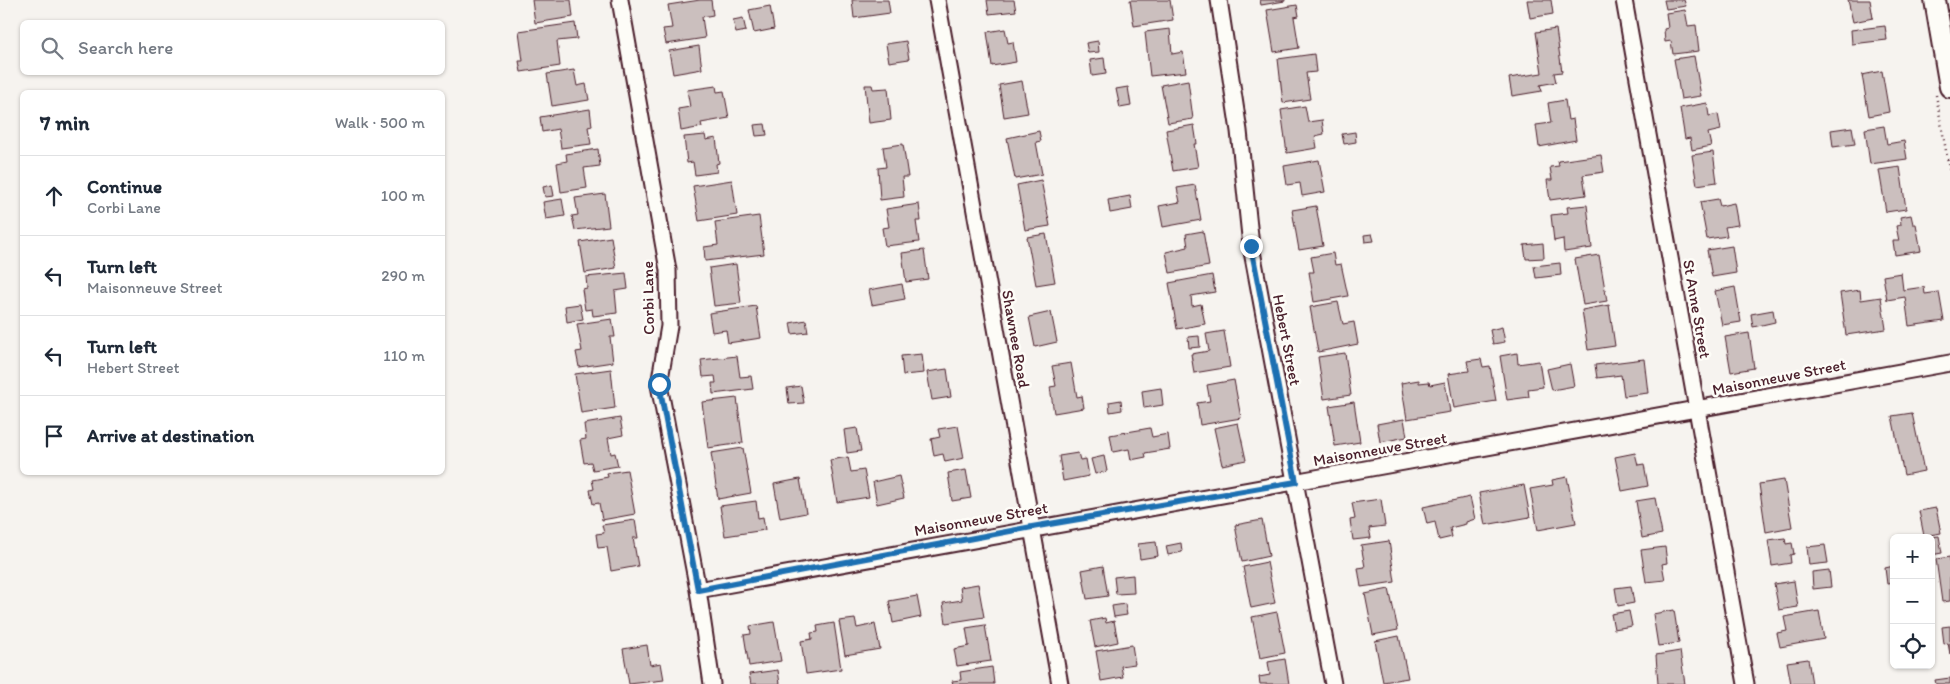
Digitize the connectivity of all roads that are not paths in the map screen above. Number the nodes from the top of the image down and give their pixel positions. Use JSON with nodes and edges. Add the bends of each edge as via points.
{"nodes":[{"id":1,"x":620,"y":0,"type":"edge"},
{"id":2,"x":937,"y":0,"type":"edge"},
{"id":3,"x":1219,"y":0,"type":"edge"},
{"id":4,"x":1624,"y":0,"type":"edge"},
{"id":5,"x":1935,"y":0,"type":"edge"},
{"id":6,"x":1950,"y":87,"type":"edge"},
{"id":7,"x":1950,"y":363,"type":"edge"},
{"id":8,"x":1697,"y":410,"type":"junction"},
{"id":9,"x":1296,"y":482,"type":"junction"},
{"id":10,"x":1032,"y":527,"type":"junction"},
{"id":11,"x":698,"y":590,"type":"junction"},
{"id":12,"x":712,"y":684,"type":"edge"},
{"id":13,"x":1060,"y":684,"type":"edge"},
{"id":14,"x":1333,"y":684,"type":"edge"},
{"id":15,"x":1746,"y":684,"type":"edge"}],
"edges":[{"from":1,"to":11,"type":"street","name":"Corbi Lane","via":[[668,270],[669,326],[659,384]]},
{"from":2,"to":10,"type":"street","name":"Shawnee Road"},
{"from":3,"to":9,"type":"street","name":"Hebert Street","via":[[1239,131],[1251,246]]},
{"from":4,"to":8,"type":"street","name":"St Anne Street"},
{"from":5,"to":6,"type":"street"},
{"from":7,"to":8,"type":"street","name":"Maisonneuve Street"},
{"from":8,"to":9,"type":"street","name":"Maisonneuve Street"},
{"from":8,"to":15,"type":"street","name":"St Anne Street"},
{"from":9,"to":10,"type":"street","name":"Maisonneuve Street"},
{"from":9,"to":14,"type":"street","name":"Hebert Street"},
{"from":10,"to":11,"type":"street","name":"Maisonneuve Street"},
{"from":10,"to":13,"type":"street","name":"Shawnee Road"},
{"from":11,"to":12,"type":"street","name":"Corbi Lane"}]}
